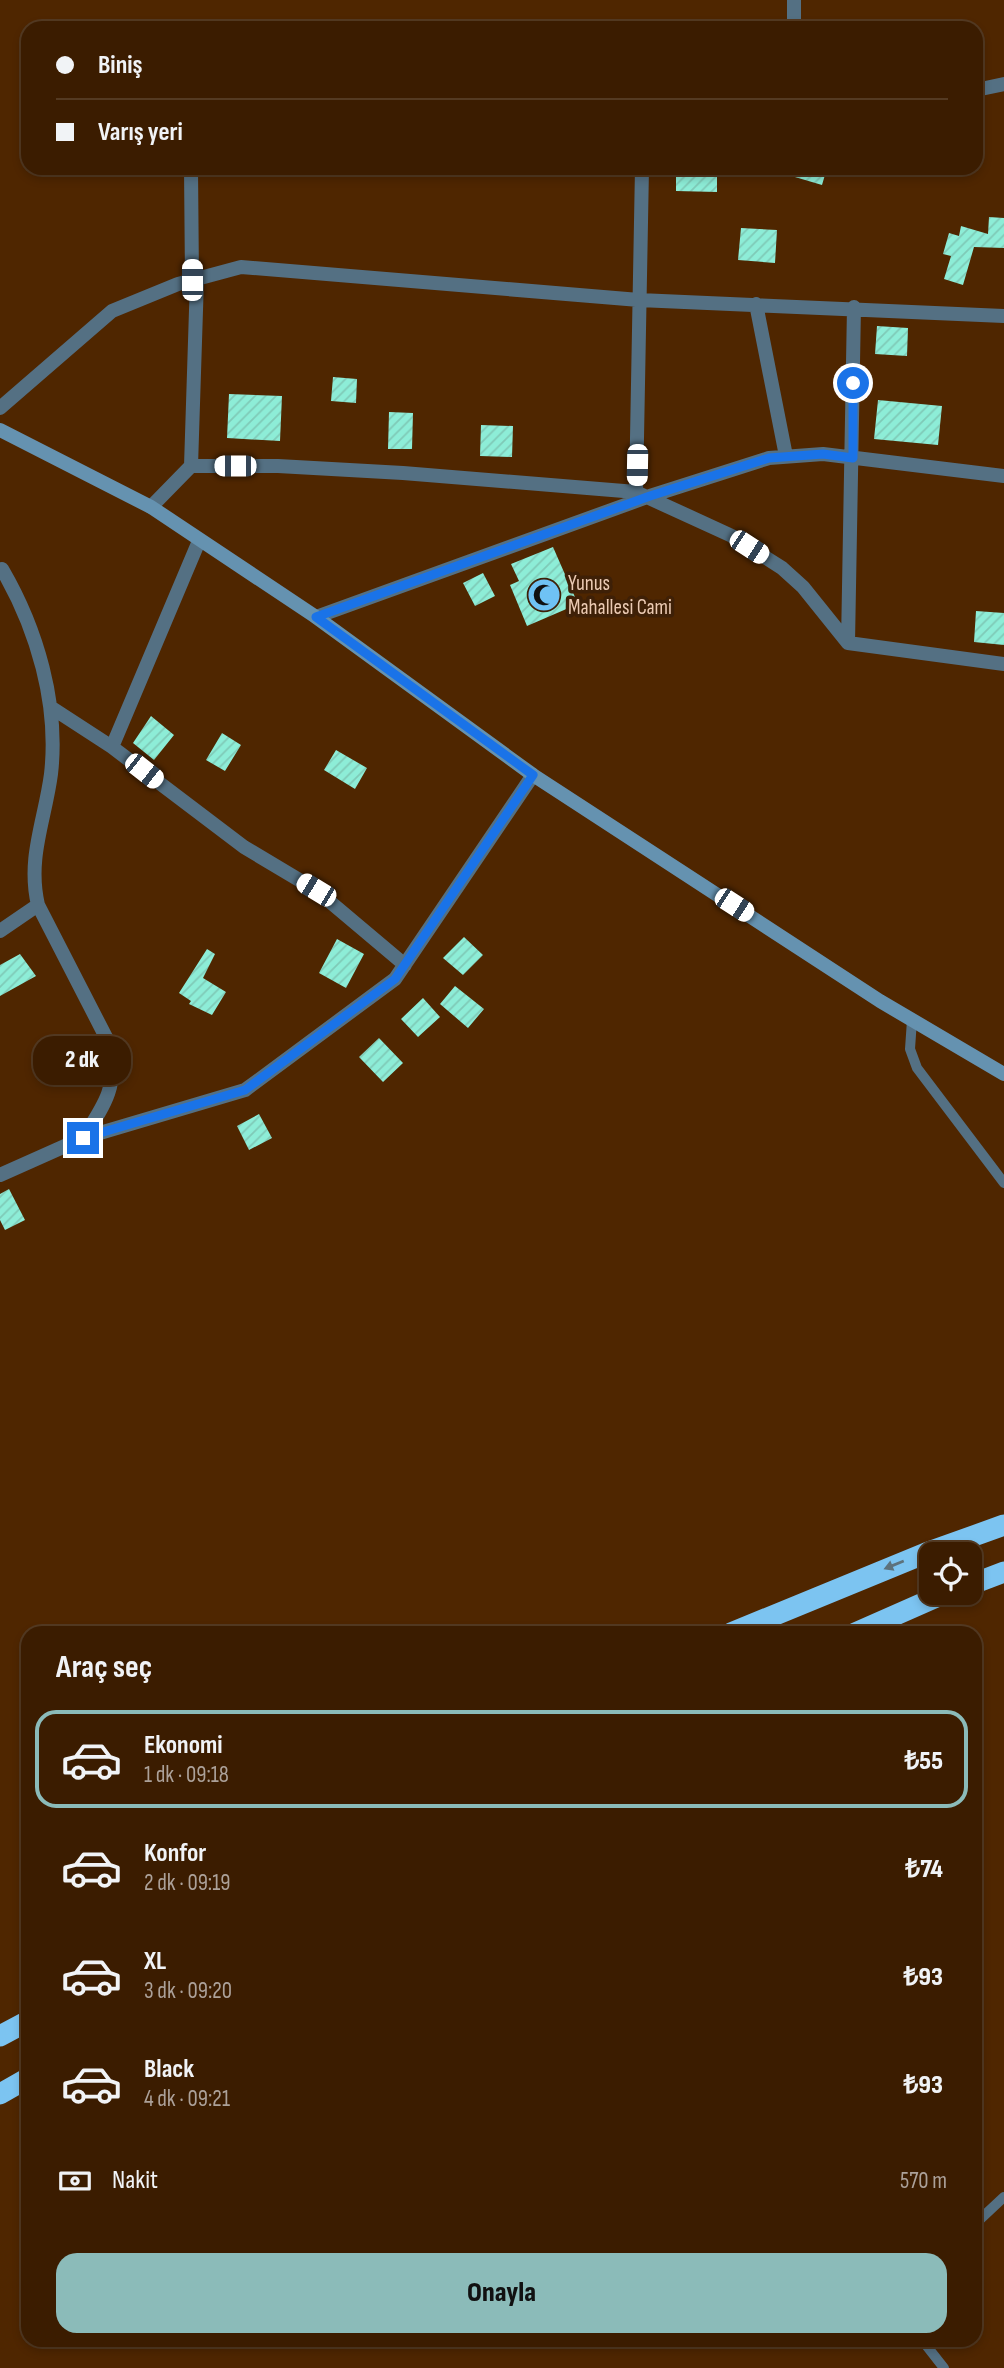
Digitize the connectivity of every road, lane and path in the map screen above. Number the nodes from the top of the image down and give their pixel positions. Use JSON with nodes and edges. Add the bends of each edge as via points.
{"nodes":[{"id":1,"x":794,"y":0,"type":"edge"},
{"id":2,"x":794,"y":21,"type":"edge"},
{"id":3,"x":1004,"y":84,"type":"edge"},
{"id":4,"x":983,"y":88,"type":"edge"},
{"id":5,"x":191,"y":175,"type":"edge"},
{"id":6,"x":642,"y":175,"type":"edge"},
{"id":7,"x":195,"y":279,"type":"junction"},
{"id":8,"x":639,"y":300,"type":"junction"},
{"id":9,"x":756,"y":304,"type":"junction"},
{"id":10,"x":854,"y":307,"type":"junction"},
{"id":11,"x":1004,"y":316,"type":"edge"},
{"id":12,"x":0,"y":408,"type":"edge"},
{"id":13,"x":0,"y":430,"type":"edge"},
{"id":14,"x":786,"y":456,"type":"junction"},
{"id":15,"x":853,"y":458,"type":"junction"},
{"id":16,"x":191,"y":466,"type":"junction"},
{"id":17,"x":1004,"y":476,"type":"edge"},
{"id":18,"x":643,"y":494,"type":"junction"},
{"id":19,"x":151,"y":507,"type":"junction"},
{"id":20,"x":199,"y":541,"type":"junction"},
{"id":21,"x":1,"y":569,"type":"edge"},
{"id":22,"x":316,"y":617,"type":"junction"},
{"id":23,"x":848,"y":643,"type":"junction"},
{"id":24,"x":1004,"y":664,"type":"edge"},
{"id":25,"x":52,"y":708,"type":"junction"},
{"id":26,"x":113,"y":747,"type":"junction"},
{"id":27,"x":533,"y":775,"type":"junction"},
{"id":28,"x":38,"y":905,"type":"junction"},
{"id":29,"x":0,"y":931,"type":"edge"},
{"id":30,"x":405,"y":965,"type":"junction"},
{"id":31,"x":912,"y":1020,"type":"junction"},
{"id":32,"x":1004,"y":1074,"type":"edge"},
{"id":33,"x":83,"y":1138,"type":"junction"},
{"id":34,"x":0,"y":1175,"type":"edge"},
{"id":35,"x":1004,"y":1183,"type":"edge"},
{"id":36,"x":1004,"y":1525,"type":"edge"},
{"id":37,"x":1004,"y":1572,"type":"edge"},
{"id":38,"x":982,"y":1580,"type":"edge"},
{"id":39,"x":919,"y":1605,"type":"edge"},
{"id":40,"x":748,"y":1626,"type":"edge"},
{"id":41,"x":871,"y":1626,"type":"edge"},
{"id":42,"x":21,"y":2025,"type":"edge"},
{"id":43,"x":0,"y":2036,"type":"edge"},
{"id":44,"x":21,"y":2082,"type":"edge"},
{"id":45,"x":0,"y":2094,"type":"edge"},
{"id":46,"x":1004,"y":2197,"type":"edge"},
{"id":47,"x":982,"y":2217,"type":"edge"},
{"id":48,"x":928,"y":2347,"type":"edge"},
{"id":49,"x":944,"y":2368,"type":"edge"}],
"edges":[{"from":1,"to":2,"type":"street"},
{"from":3,"to":4,"type":"street"},
{"from":5,"to":7,"type":"street"},
{"from":6,"to":8,"type":"street"},
{"from":7,"to":8,"type":"street","via":[[241,267]]},
{"from":7,"to":12,"type":"street","via":[[112,311]]},
{"from":7,"to":16,"type":"street"},
{"from":8,"to":9,"type":"street"},
{"from":8,"to":18,"type":"street"},
{"from":9,"to":10,"type":"street"},
{"from":9,"to":14,"type":"street"},
{"from":10,"to":11,"type":"street"},
{"from":10,"to":15,"type":"street"},
{"from":13,"to":19,"type":"street"},
{"from":14,"to":15,"type":"street"},
{"from":14,"to":18,"type":"street"},
{"from":15,"to":17,"type":"street"},
{"from":15,"to":23,"type":"street"},
{"from":16,"to":18,"type":"street","via":[[389,472]]},
{"from":16,"to":19,"type":"street"},
{"from":18,"to":22,"type":"street"},
{"from":18,"to":23,"type":"street","via":[[732,536],[782,568]]},
{"from":19,"to":20,"type":"street"},
{"from":20,"to":22,"type":"street"},
{"from":20,"to":26,"type":"street"},
{"from":21,"to":25,"type":"street","via":[[25,614]]},
{"from":22,"to":27,"type":"street"},
{"from":23,"to":24,"type":"street"},
{"from":25,"to":26,"type":"street"},
{"from":25,"to":28,"type":"street","via":[[51,773],[34,848],[33,884]]},
{"from":26,"to":30,"type":"street","via":[[244,847],[316,890]]},
{"from":27,"to":30,"type":"street"},
{"from":27,"to":31,"type":"street"},
{"from":28,"to":29,"type":"street"},
{"from":28,"to":33,"type":"street","via":[[111,1047],[110,1094]]},
{"from":30,"to":33,"type":"street","via":[[395,979],[245,1090]]},
{"from":31,"to":32,"type":"street"},
{"from":31,"to":35,"type":"lane","via":[[910,1049],[917,1068]]},
{"from":33,"to":34,"type":"street"},
{"from":36,"to":40,"type":"highway","one_way":true},
{"from":37,"to":38,"type":"highway"},
{"from":39,"to":41,"type":"highway"},
{"from":42,"to":43,"type":"highway"},
{"from":44,"to":45,"type":"highway"},
{"from":46,"to":47,"type":"lane"},
{"from":48,"to":49,"type":"lane"}]}
